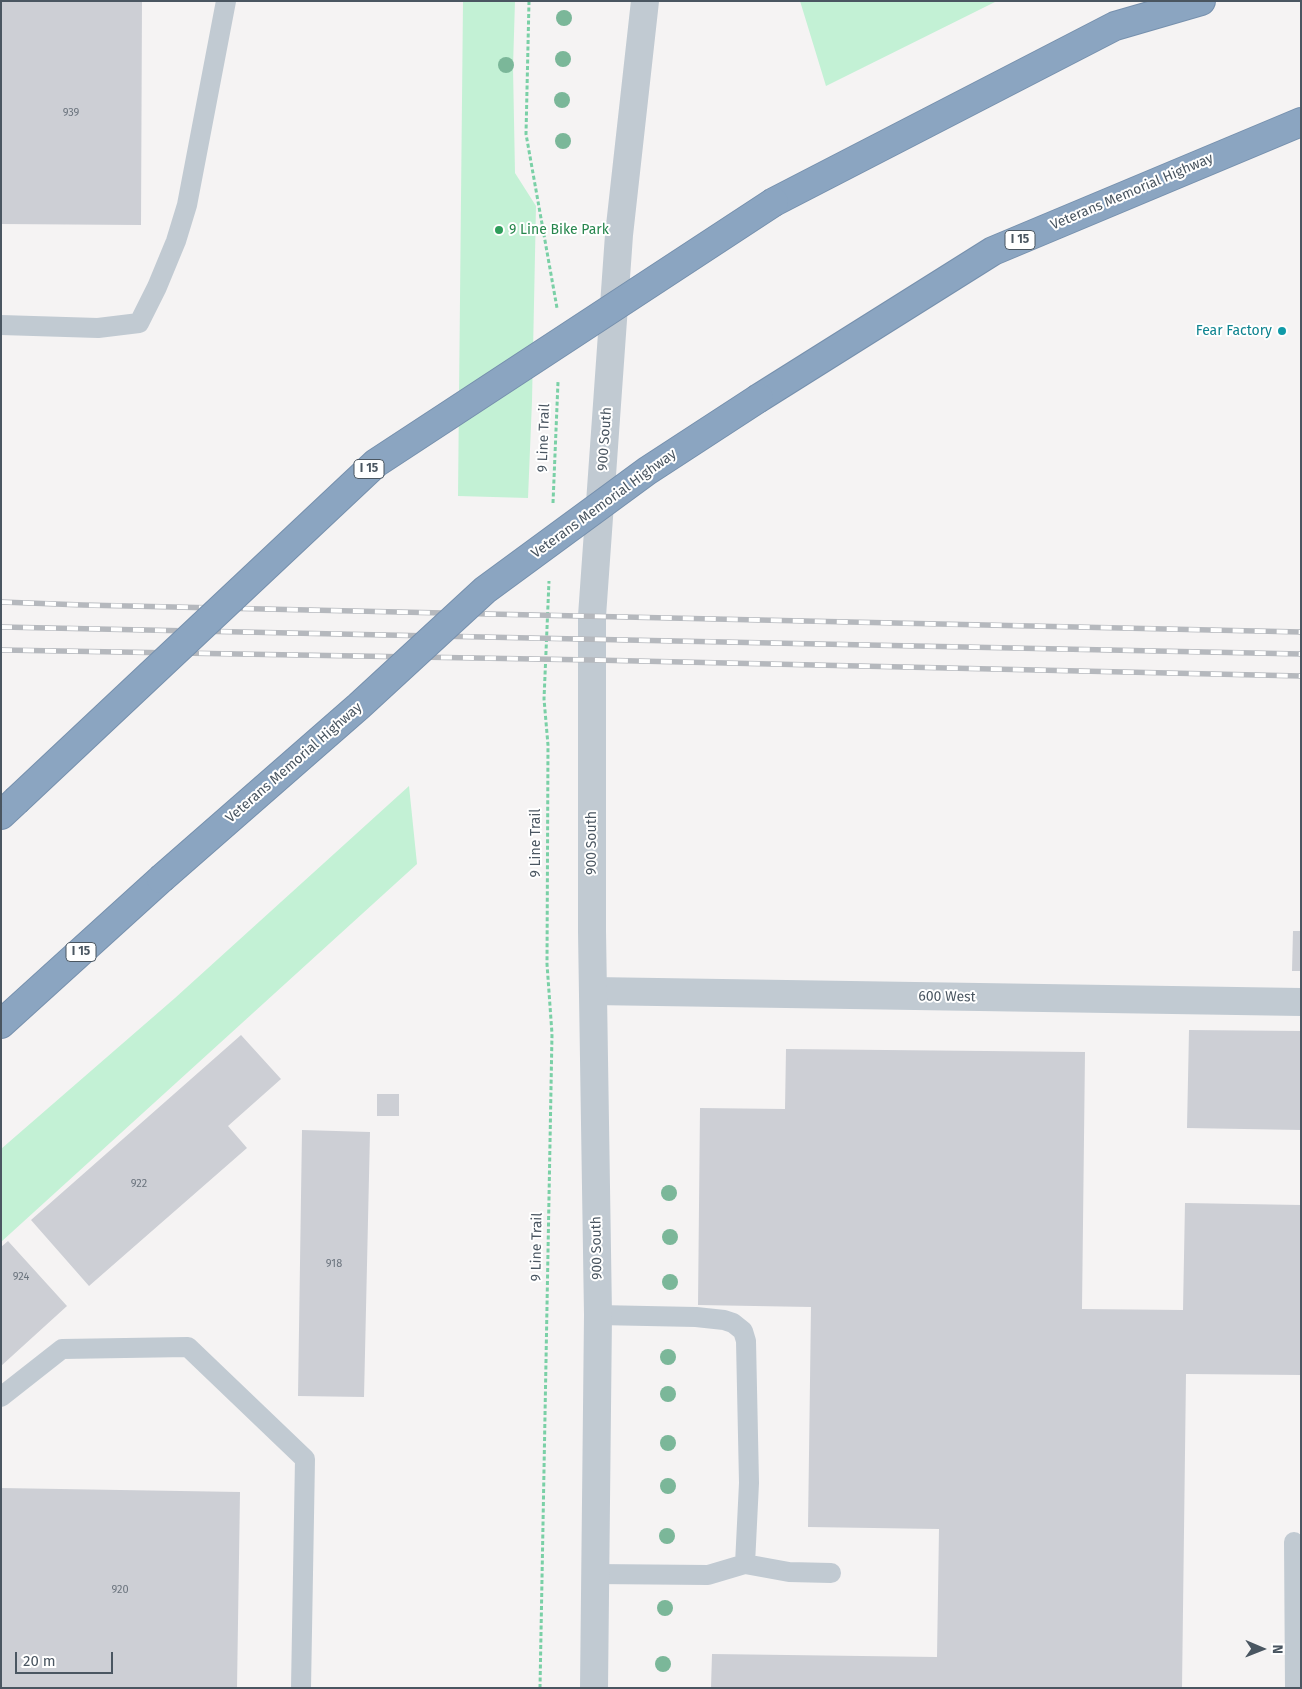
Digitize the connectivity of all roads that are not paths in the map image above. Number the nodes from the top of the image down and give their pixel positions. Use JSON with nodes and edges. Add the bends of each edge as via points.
{"nodes":[{"id":1,"x":226,"y":1,"type":"edge"},
{"id":2,"x":645,"y":1,"type":"edge"},
{"id":3,"x":1202,"y":1,"type":"edge"},
{"id":4,"x":1301,"y":122,"type":"edge"},
{"id":5,"x":1,"y":325,"type":"edge"},
{"id":6,"x":6,"y":809,"type":"edge"},
{"id":7,"x":593,"y":991,"type":"junction"},
{"id":8,"x":1301,"y":1002,"type":"edge"},
{"id":9,"x":1,"y":1024,"type":"edge"},
{"id":10,"x":598,"y":1315,"type":"junction"},
{"id":11,"x":1,"y":1397,"type":"edge"},
{"id":12,"x":1294,"y":1542,"type":"dead end"},
{"id":13,"x":745,"y":1564,"type":"junction"},
{"id":14,"x":830,"y":1573,"type":"dead end"},
{"id":15,"x":595,"y":1574,"type":"junction"},
{"id":16,"x":301,"y":1688,"type":"edge"},
{"id":17,"x":594,"y":1688,"type":"edge"},
{"id":18,"x":1295,"y":1688,"type":"edge"}],
"edges":[{"from":1,"to":5,"type":"lane","via":[[187,205],[176,241],[139,323],[98,328]]},
{"from":2,"to":7,"type":"street","name":"900 South","via":[[619,235],[592,616]]},
{"from":3,"to":6,"type":"highway","number":"I 15","bridge":true,"via":[[1115,26],[774,202],[376,463]]},
{"from":4,"to":9,"type":"highway","name":"Veterans Memorial Highway","number":"I 15","bridge":true,"via":[[993,251],[647,471],[485,590]]},
{"from":7,"to":8,"type":"street","name":"600 West"},
{"from":7,"to":10,"type":"street","name":"900 South"},
{"from":10,"to":13,"type":"lane","via":[[724,1320],[743,1331],[746,1341],[748,1483]]},
{"from":10,"to":15,"type":"street","name":"900 South"},
{"from":11,"to":16,"type":"lane","via":[[62,1349],[188,1347],[305,1459]]},
{"from":12,"to":18,"type":"lane"},
{"from":13,"to":14,"type":"lane","via":[[789,1572]]},
{"from":13,"to":15,"type":"lane","via":[[708,1575]]},
{"from":15,"to":17,"type":"street","name":"900 South"}]}
